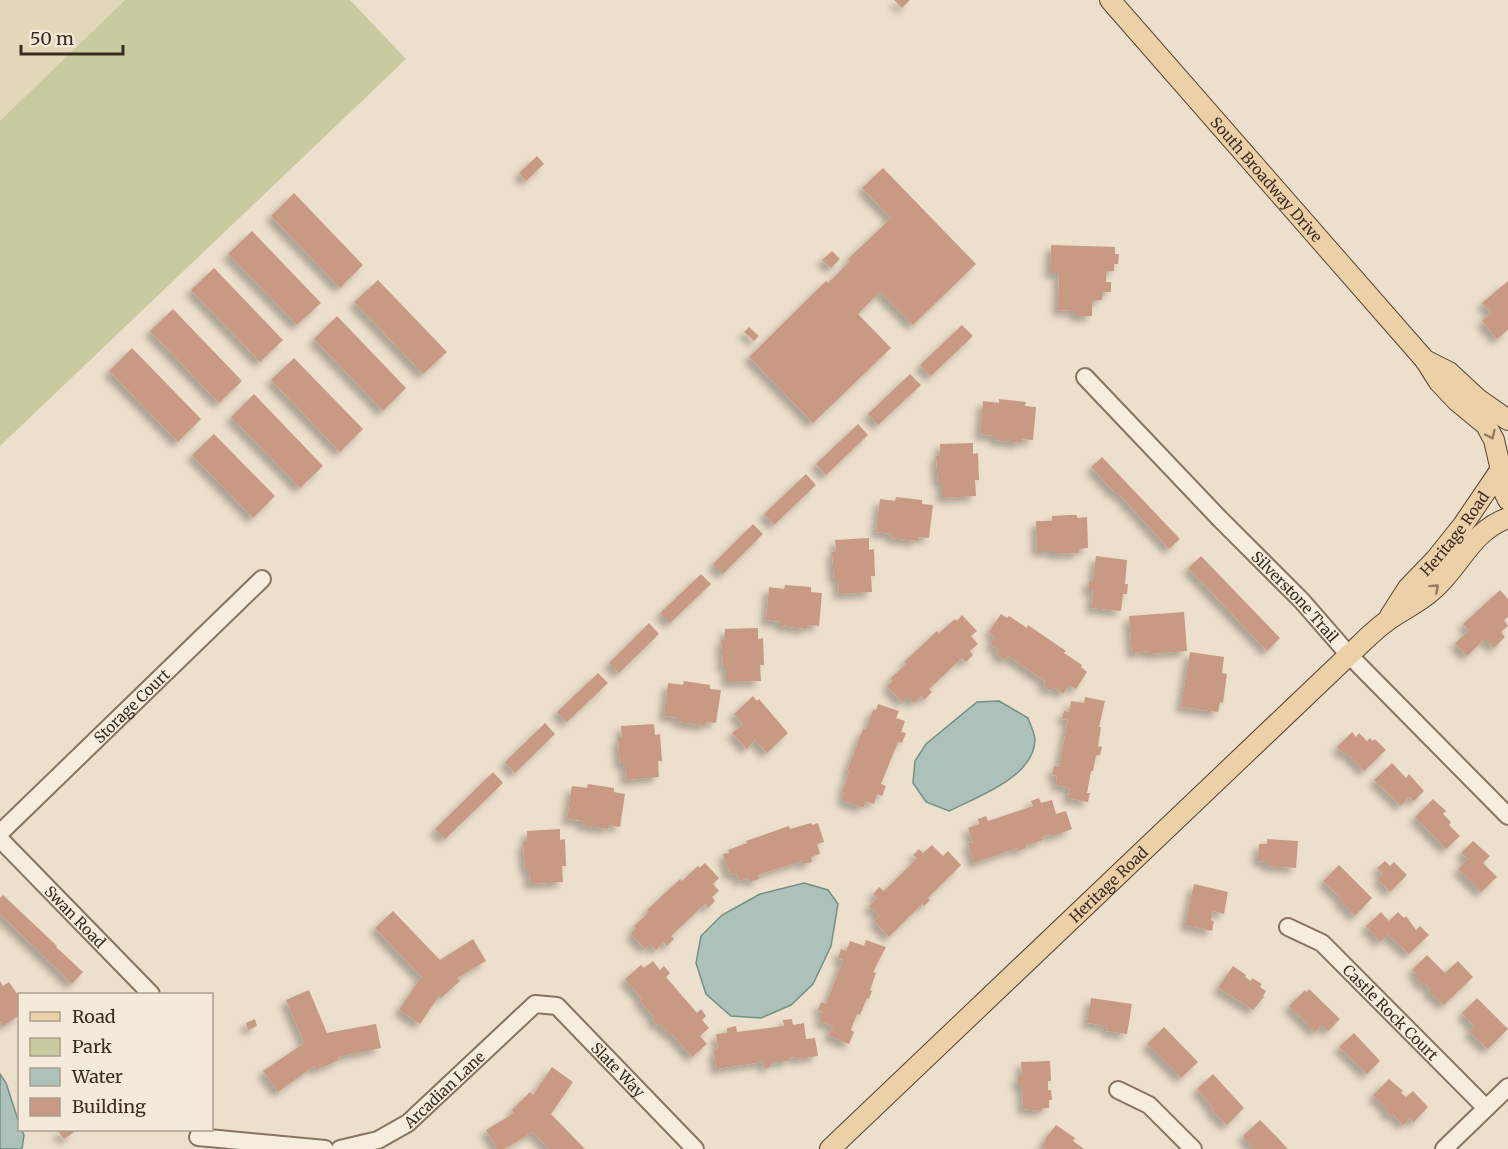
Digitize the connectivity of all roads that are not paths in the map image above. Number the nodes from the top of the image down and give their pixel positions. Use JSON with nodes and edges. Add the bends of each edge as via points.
{"nodes":[{"id":1,"x":1110,"y":0,"type":"edge"},
{"id":2,"x":1425,"y":360,"type":"junction"},
{"id":3,"x":1085,"y":377,"type":"dead end"},
{"id":4,"x":1508,"y":420,"type":"edge"},
{"id":5,"x":1503,"y":463,"type":"edge"},
{"id":6,"x":1508,"y":500,"type":"edge"},
{"id":7,"x":1508,"y":518,"type":"edge"},
{"id":8,"x":262,"y":579,"type":"dead end"},
{"id":9,"x":1387,"y":621,"type":"junction"},
{"id":10,"x":1349,"y":655,"type":"junction"},
{"id":11,"x":1508,"y":816,"type":"edge"},
{"id":12,"x":0,"y":833,"type":"edge"},
{"id":13,"x":0,"y":838,"type":"edge"},
{"id":14,"x":1288,"y":927,"type":"dead end"},
{"id":15,"x":150,"y":993,"type":"edge"},
{"id":16,"x":535,"y":1004,"type":"joint"},
{"id":17,"x":1508,"y":1087,"type":"edge"},
{"id":18,"x":1118,"y":1090,"type":"dead end"},
{"id":19,"x":1486,"y":1108,"type":"junction"},
{"id":20,"x":197,"y":1138,"type":"edge"},
{"id":21,"x":325,"y":1149,"type":"edge"},
{"id":22,"x":340,"y":1149,"type":"edge"},
{"id":23,"x":696,"y":1149,"type":"edge"},
{"id":24,"x":830,"y":1149,"type":"edge"},
{"id":25,"x":1193,"y":1149,"type":"edge"},
{"id":26,"x":1444,"y":1149,"type":"edge"}],
"edges":[{"from":1,"to":2,"type":"main road","name":"South Broadway Drive"},
{"from":2,"to":4,"type":"main road","name":"South Broadway Drive","via":[[1449,372]]},
{"from":2,"to":5,"type":"main road","name":"South Broadway Drive","one_way":true,"via":[[1439,382],[1486,425]]},
{"from":3,"to":10,"type":"street","name":"Silverstone Trail"},
{"from":5,"to":6,"type":"main road","name":"South Broadway Drive","via":[[1501,488]]},
{"from":5,"to":9,"type":"main road","name":"Heritage Road","via":[[1463,525],[1408,588]]},
{"from":9,"to":7,"type":"main road","name":"Heritage Road","one_way":true,"via":[[1434,589],[1481,533]]},
{"from":8,"to":12,"type":"street","name":"Storage Court"},
{"from":9,"to":10,"type":"main road","name":"Heritage Road"},
{"from":10,"to":11,"type":"street","name":"Silverstone Trail"},
{"from":10,"to":24,"type":"main road","name":"Heritage Road"},
{"from":13,"to":15,"type":"street","name":"Swan Road"},
{"from":14,"to":19,"type":"street","name":"Castle Rock Court","via":[[1322,943]]},
{"from":16,"to":22,"type":"street","name":"Arcadian Lane","via":[[408,1123],[378,1140]]},
{"from":16,"to":23,"type":"street","name":"Slate Way","via":[[557,1006]]},
{"from":17,"to":19,"type":"street"},
{"from":18,"to":25,"type":"street","via":[[1149,1105]]},
{"from":19,"to":26,"type":"street"},
{"from":20,"to":21,"type":"street"}]}
